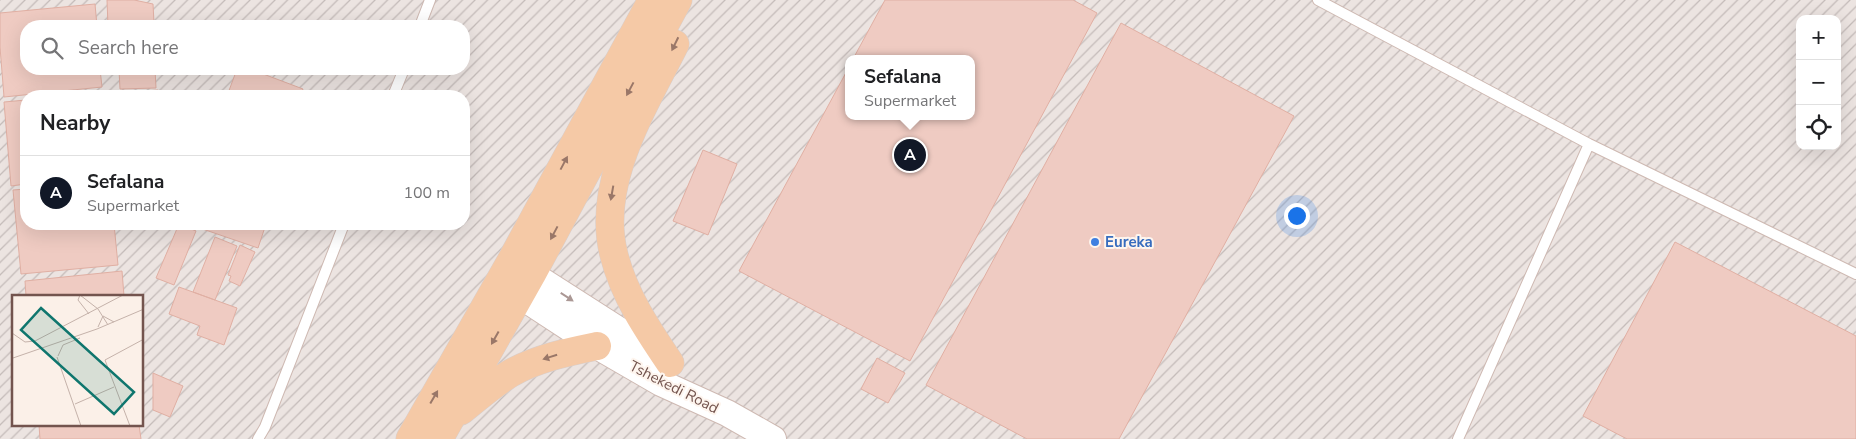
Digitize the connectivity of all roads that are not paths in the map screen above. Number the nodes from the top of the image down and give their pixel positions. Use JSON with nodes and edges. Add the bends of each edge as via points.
{"nodes":[{"id":1,"x":430,"y":0,"type":"edge"},
{"id":2,"x":652,"y":0,"type":"edge"},
{"id":3,"x":678,"y":0,"type":"edge"},
{"id":4,"x":696,"y":0,"type":"edge"},
{"id":5,"x":1318,"y":0,"type":"edge"},
{"id":6,"x":422,"y":20,"type":"edge"},
{"id":7,"x":402,"y":75,"type":"edge"},
{"id":8,"x":395,"y":90,"type":"edge"},
{"id":9,"x":1589,"y":144,"type":"junction"},
{"id":10,"x":342,"y":230,"type":"edge"},
{"id":11,"x":1856,"y":274,"type":"edge"},
{"id":12,"x":516,"y":278,"type":"junction"},
{"id":13,"x":597,"y":346,"type":"junction"},
{"id":14,"x":670,"y":363,"type":"junction"},
{"id":15,"x":727,"y":413,"type":"junction"},
{"id":16,"x":443,"y":431,"type":"edge"},
{"id":17,"x":258,"y":439,"type":"edge"},
{"id":18,"x":410,"y":439,"type":"edge"},
{"id":19,"x":774,"y":439,"type":"edge"},
{"id":20,"x":1458,"y":439,"type":"edge"}],
"edges":[{"from":1,"to":6,"type":"lane"},
{"from":12,"to":2,"type":"main road","one_way":true},
{"from":3,"to":12,"type":"main road","one_way":true},
{"from":4,"to":14,"type":"main road","one_way":true,"via":[[637,121],[616,172],[611,197],[614,254],[626,290],[645,328]]},
{"from":5,"to":9,"type":"lane"},
{"from":7,"to":8,"type":"lane"},
{"from":9,"to":11,"type":"lane"},
{"from":9,"to":20,"type":"lane"},
{"from":10,"to":17,"type":"lane"},
{"from":12,"to":13,"type":"street","name":"Tshekedi Road"},
{"from":12,"to":14,"type":"street","name":"Tshekedi Road","one_way":true},
{"from":12,"to":16,"type":"main road","one_way":true},
{"from":18,"to":12,"type":"main road","one_way":true},
{"from":13,"to":15,"type":"street","name":"Tshekedi Road","via":[[662,383]]},
{"from":13,"to":16,"type":"main road","one_way":true,"via":[[537,361],[511,373]]},
{"from":14,"to":15,"type":"street","name":"Tshekedi Road"},
{"from":15,"to":19,"type":"street"}]}
